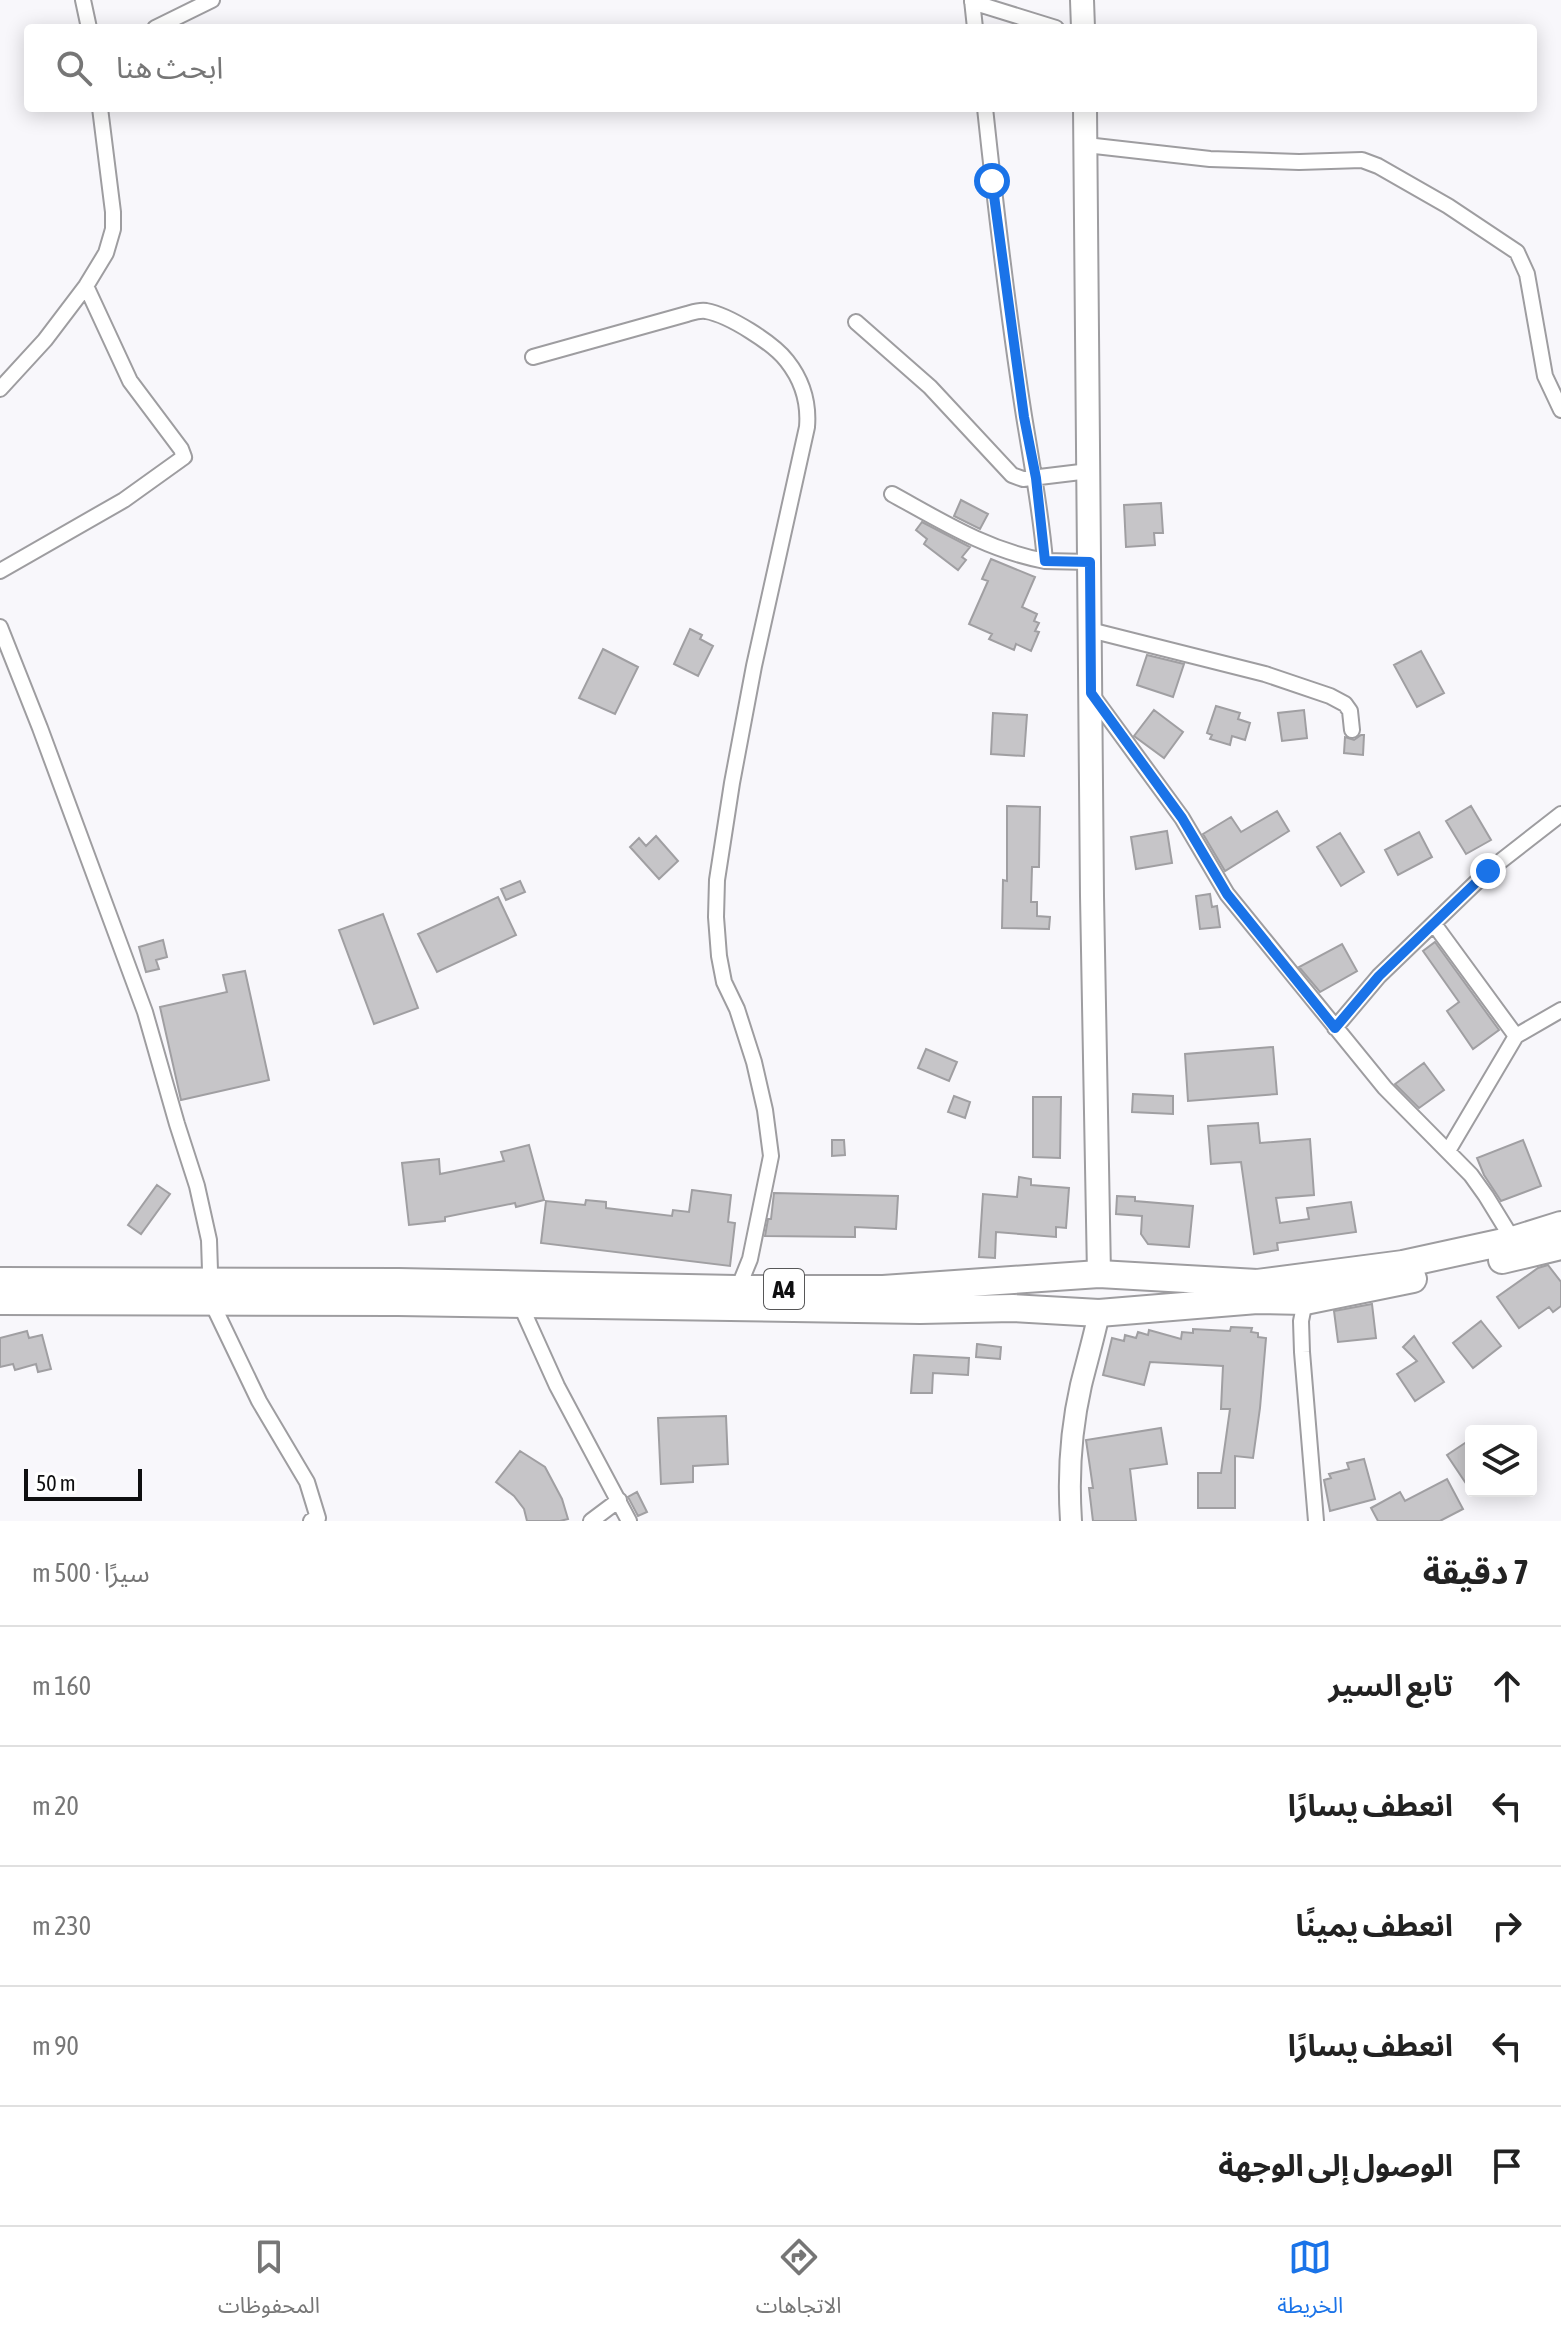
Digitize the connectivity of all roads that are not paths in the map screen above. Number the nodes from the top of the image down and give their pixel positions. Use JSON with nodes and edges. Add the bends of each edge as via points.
{"nodes":[{"id":1,"x":83,"y":0,"type":"edge"},
{"id":2,"x":212,"y":0,"type":"edge"},
{"id":3,"x":1082,"y":0,"type":"edge"},
{"id":4,"x":972,"y":1,"type":"edge"},
{"id":5,"x":88,"y":24,"type":"edge"},
{"id":6,"x":163,"y":24,"type":"edge"},
{"id":7,"x":975,"y":24,"type":"edge"},
{"id":8,"x":1044,"y":24,"type":"edge"},
{"id":9,"x":1083,"y":24,"type":"edge"},
{"id":10,"x":100,"y":112,"type":"edge"},
{"id":11,"x":985,"y":112,"type":"edge"},
{"id":12,"x":1085,"y":112,"type":"edge"},
{"id":13,"x":1086,"y":145,"type":"junction"},
{"id":14,"x":86,"y":286,"type":"junction"},
{"id":15,"x":856,"y":322,"type":"dead end"},
{"id":16,"x":533,"y":357,"type":"dead end"},
{"id":17,"x":0,"y":389,"type":"edge"},
{"id":18,"x":1561,"y":410,"type":"edge"},
{"id":19,"x":1089,"y":471,"type":"junction"},
{"id":20,"x":1036,"y":478,"type":"junction"},
{"id":21,"x":892,"y":494,"type":"dead end"},
{"id":22,"x":1045,"y":561,"type":"junction"},
{"id":23,"x":1090,"y":562,"type":"junction"},
{"id":24,"x":0,"y":571,"type":"edge"},
{"id":25,"x":0,"y":627,"type":"edge"},
{"id":26,"x":1090,"y":630,"type":"junction"},
{"id":27,"x":1091,"y":693,"type":"junction"},
{"id":28,"x":1352,"y":730,"type":"dead end"},
{"id":29,"x":1561,"y":814,"type":"edge"},
{"id":30,"x":1434,"y":924,"type":"junction"},
{"id":31,"x":1561,"y":1010,"type":"edge"},
{"id":32,"x":1335,"y":1028,"type":"junction"},
{"id":33,"x":1516,"y":1036,"type":"junction"},
{"id":34,"x":1448,"y":1151,"type":"junction"},
{"id":35,"x":1561,"y":1225,"type":"edge"},
{"id":36,"x":1513,"y":1240,"type":"junction"},
{"id":37,"x":1561,"y":1246,"type":"edge"},
{"id":38,"x":1099,"y":1274,"type":"junction"},
{"id":39,"x":1139,"y":1276,"type":"junction"},
{"id":40,"x":1049,"y":1277,"type":"junction"},
{"id":41,"x":0,"y":1281,"type":"edge"},
{"id":42,"x":77,"y":1291,"type":"junction"},
{"id":43,"x":211,"y":1291,"type":"junction"},
{"id":44,"x":1257,"y":1292,"type":"junction"},
{"id":45,"x":737,"y":1298,"type":"junction"},
{"id":46,"x":882,"y":1299,"type":"junction"},
{"id":47,"x":0,"y":1301,"type":"edge"},
{"id":48,"x":1305,"y":1301,"type":"junction"},
{"id":49,"x":520,"y":1304,"type":"junction"},
{"id":50,"x":1048,"y":1310,"type":"junction"},
{"id":51,"x":1139,"y":1310,"type":"junction"},
{"id":52,"x":1099,"y":1313,"type":"junction"},
{"id":53,"x":619,"y":1500,"type":"junction"},
{"id":54,"x":316,"y":1520,"type":"edge"},
{"id":55,"x":591,"y":1521,"type":"edge"},
{"id":56,"x":629,"y":1521,"type":"edge"},
{"id":57,"x":1071,"y":1521,"type":"edge"},
{"id":58,"x":1316,"y":1521,"type":"edge"}],
"edges":[{"from":1,"to":5,"type":"street"},
{"from":2,"to":6,"type":"street"},
{"from":3,"to":9,"type":"main road"},
{"from":4,"to":7,"type":"street"},
{"from":4,"to":8,"type":"street"},
{"from":10,"to":14,"type":"street","via":[[113,229]]},
{"from":11,"to":20,"type":"street"},
{"from":12,"to":13,"type":"main road"},
{"from":13,"to":18,"type":"street","via":[[1210,159],[1362,160],[1389,172],[1517,252],[1527,274],[1545,376]]},
{"from":13,"to":19,"type":"main road"},
{"from":14,"to":17,"type":"street"},
{"from":14,"to":24,"type":"street","via":[[130,381],[184,457],[124,500]]},
{"from":15,"to":20,"type":"street","via":[[930,387],[1007,471],[1023,479]]},
{"from":16,"to":45,"type":"street","via":[[708,312],[774,348],[806,398],[806,432],[754,666],[717,880],[721,969],[754,1062],[771,1156]]},
{"from":19,"to":20,"type":"street"},
{"from":19,"to":23,"type":"main road"},
{"from":20,"to":22,"type":"street"},
{"from":21,"to":22,"type":"street","via":[[979,541]]},
{"from":22,"to":23,"type":"street"},
{"from":23,"to":26,"type":"main road"},
{"from":25,"to":43,"type":"street","via":[[145,1012],[197,1186],[209,1240]]},
{"from":26,"to":27,"type":"main road"},
{"from":26,"to":28,"type":"street","via":[[1330,696],[1350,711]]},
{"from":27,"to":32,"type":"street","via":[[1182,818],[1227,894]]},
{"from":27,"to":38,"type":"main road"},
{"from":29,"to":30,"type":"street","via":[[1488,871]]},
{"from":30,"to":32,"type":"street"},
{"from":30,"to":33,"type":"street"},
{"from":31,"to":33,"type":"street"},
{"from":32,"to":34,"type":"street"},
{"from":33,"to":34,"type":"street"},
{"from":34,"to":36,"type":"street","via":[[1486,1196]]},
{"from":35,"to":36,"type":"highway","number":"A4"},
{"from":36,"to":44,"type":"highway","number":"A4"},
{"from":37,"to":48,"type":"highway","number":"A4"},
{"from":38,"to":39,"type":"highway","number":"A4"},
{"from":38,"to":40,"type":"highway","number":"A4"},
{"from":39,"to":44,"type":"highway","number":"A4"},
{"from":39,"to":51,"type":"highway"},
{"from":40,"to":46,"type":"highway","number":"A4"},
{"from":40,"to":50,"type":"highway"},
{"from":41,"to":42,"type":"highway","number":"A4"},
{"from":42,"to":43,"type":"highway","number":"A4"},
{"from":42,"to":47,"type":"highway","number":"A4"},
{"from":43,"to":45,"type":"highway","number":"A4","via":[[399,1282]]},
{"from":43,"to":49,"type":"highway","number":"A4"},
{"from":43,"to":54,"type":"street","via":[[234,1352],[307,1482]]},
{"from":44,"to":48,"type":"highway","number":"A4"},
{"from":44,"to":51,"type":"highway","number":"A4"},
{"from":45,"to":46,"type":"highway","number":"A4"},
{"from":45,"to":49,"type":"highway","number":"A4"},
{"from":46,"to":50,"type":"highway","number":"A4"},
{"from":48,"to":58,"type":"street","via":[[1302,1352]]},
{"from":49,"to":53,"type":"street"},
{"from":50,"to":52,"type":"highway","number":"A4"},
{"from":51,"to":52,"type":"highway","number":"A4"},
{"from":52,"to":57,"type":"street","via":[[1073,1434]]},
{"from":53,"to":55,"type":"street"},
{"from":53,"to":56,"type":"street"}]}
